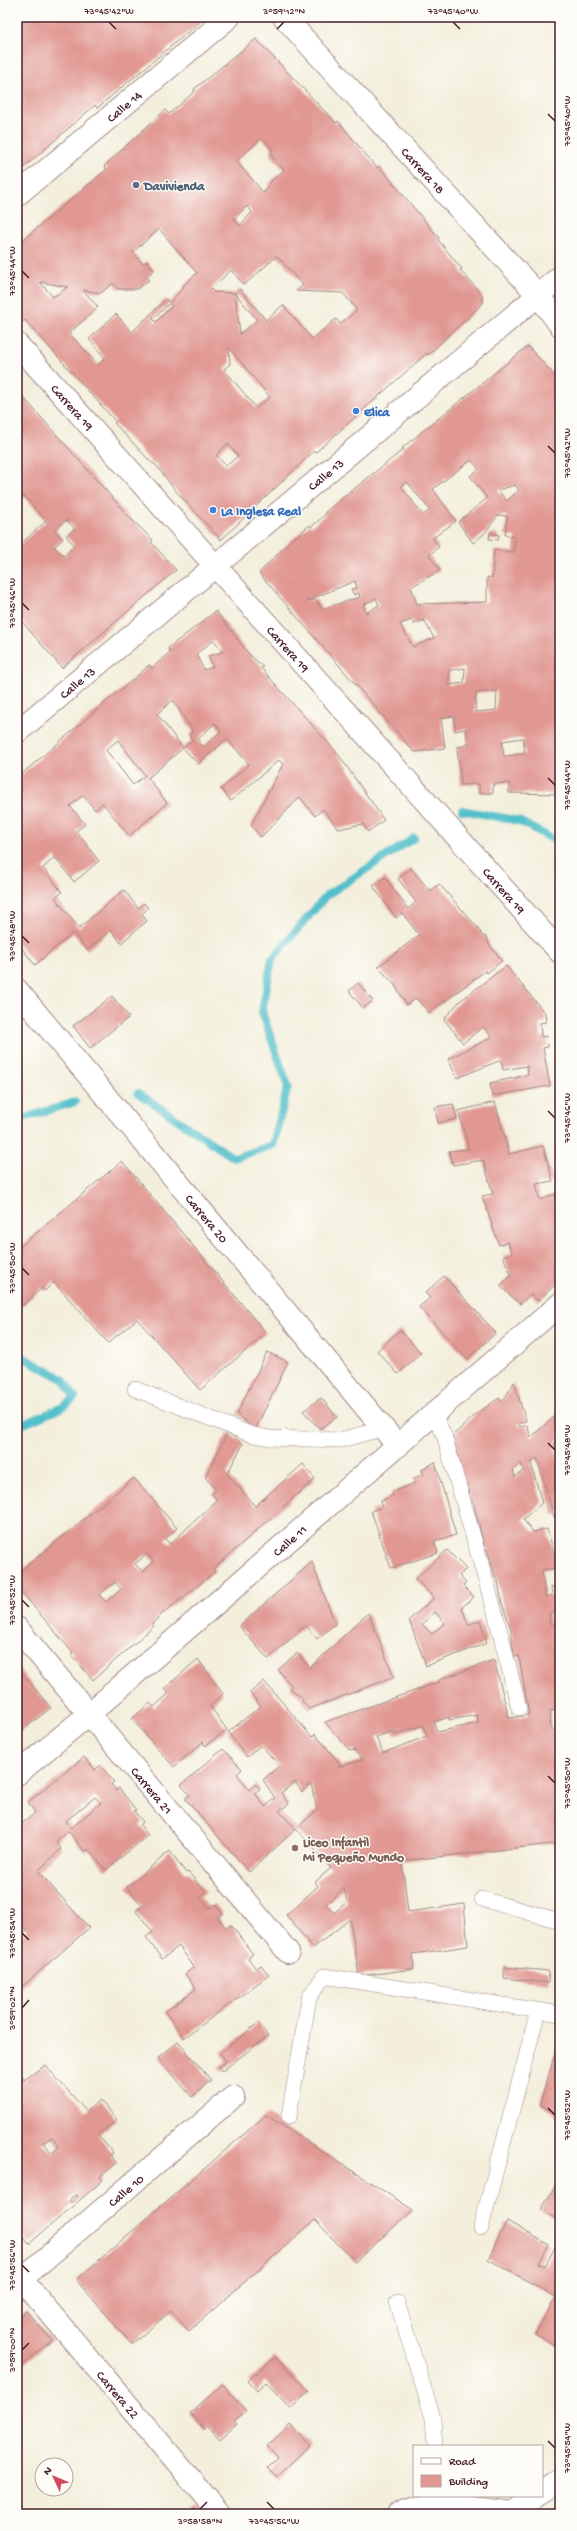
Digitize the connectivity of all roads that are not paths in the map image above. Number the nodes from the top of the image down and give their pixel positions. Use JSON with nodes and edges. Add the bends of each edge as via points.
{"nodes":[{"id":1,"x":229,"y":17,"type":"edge"},
{"id":2,"x":284,"y":17,"type":"edge"},
{"id":3,"x":17,"y":195,"type":"edge"},
{"id":4,"x":560,"y":277,"type":"edge"},
{"id":5,"x":538,"y":295,"type":"junction"},
{"id":6,"x":560,"y":325,"type":"edge"},
{"id":7,"x":17,"y":344,"type":"edge"},
{"id":8,"x":215,"y":566,"type":"junction"},
{"id":9,"x":17,"y":732,"type":"edge"},
{"id":10,"x":560,"y":952,"type":"edge"},
{"id":11,"x":17,"y":990,"type":"edge"},
{"id":12,"x":560,"y":1304,"type":"edge"},
{"id":13,"x":135,"y":1389,"type":"dead end"},
{"id":14,"x":434,"y":1415,"type":"junction"},
{"id":15,"x":384,"y":1428,"type":"junction"},
{"id":16,"x":398,"y":1446,"type":"junction"},
{"id":17,"x":17,"y":1628,"type":"edge"},
{"id":18,"x":519,"y":1708,"type":"dead end"},
{"id":19,"x":89,"y":1714,"type":"junction"},
{"id":20,"x":17,"y":1774,"type":"edge"},
{"id":21,"x":482,"y":1899,"type":"dead end"},
{"id":22,"x":560,"y":1921,"type":"edge"},
{"id":23,"x":288,"y":1952,"type":"dead end"},
{"id":24,"x":538,"y":2011,"type":"junction"},
{"id":25,"x":560,"y":2014,"type":"edge"},
{"id":26,"x":234,"y":2097,"type":"dead end"},
{"id":27,"x":289,"y":2116,"type":"dead end"},
{"id":28,"x":481,"y":2227,"type":"dead end"},
{"id":29,"x":18,"y":2279,"type":"edge"},
{"id":30,"x":397,"y":2302,"type":"dead end"},
{"id":31,"x":435,"y":2445,"type":"edge"},
{"id":32,"x":560,"y":2480,"type":"edge"},
{"id":33,"x":543,"y":2491,"type":"edge"},
{"id":34,"x":535,"y":2497,"type":"edge"},
{"id":35,"x":436,"y":2500,"type":"edge"},
{"id":36,"x":220,"y":2514,"type":"edge"},
{"id":37,"x":398,"y":2514,"type":"edge"},
{"id":38,"x":512,"y":2514,"type":"edge"}],
"edges":[{"from":1,"to":3,"type":"street","name":"Calle 14"},
{"from":2,"to":5,"type":"street","name":"Carrera 18"},
{"from":4,"to":5,"type":"street","name":"Calle 13"},
{"from":5,"to":6,"type":"street","name":"Carrera 18"},
{"from":5,"to":8,"type":"street","name":"Calle 13"},
{"from":7,"to":8,"type":"street","name":"Carrera 19"},
{"from":8,"to":9,"type":"street","name":"Calle 13"},
{"from":8,"to":10,"type":"street","name":"Carrera 19"},
{"from":11,"to":15,"type":"street","name":"Carrera 20"},
{"from":12,"to":14,"type":"street","name":"Calle 11"},
{"from":13,"to":15,"type":"lane","via":[[250,1434],[269,1438],[341,1440]]},
{"from":14,"to":16,"type":"street","name":"Calle 11"},
{"from":14,"to":18,"type":"lane","via":[[444,1435]]},
{"from":15,"to":16,"type":"street","name":"Carrera 20"},
{"from":16,"to":19,"type":"street","name":"Calle 11"},
{"from":17,"to":19,"type":"street","name":"Carrera 21"},
{"from":19,"to":20,"type":"street","name":"Calle 11"},
{"from":19,"to":23,"type":"street","name":"Carrera 21"},
{"from":21,"to":22,"type":"lane"},
{"from":24,"to":25,"type":"lane"},
{"from":24,"to":27,"type":"lane","via":[[324,1976],[309,1998]]},
{"from":24,"to":28,"type":"lane"},
{"from":26,"to":29,"type":"street","name":"Calle 10"},
{"from":29,"to":36,"type":"street","name":"Carrera 22"},
{"from":30,"to":31,"type":"lane","via":[[432,2418]]},
{"from":32,"to":33,"type":"street"},
{"from":34,"to":38,"type":"street"},
{"from":35,"to":37,"type":"street"},
{"from":35,"to":38,"type":"street"}]}
